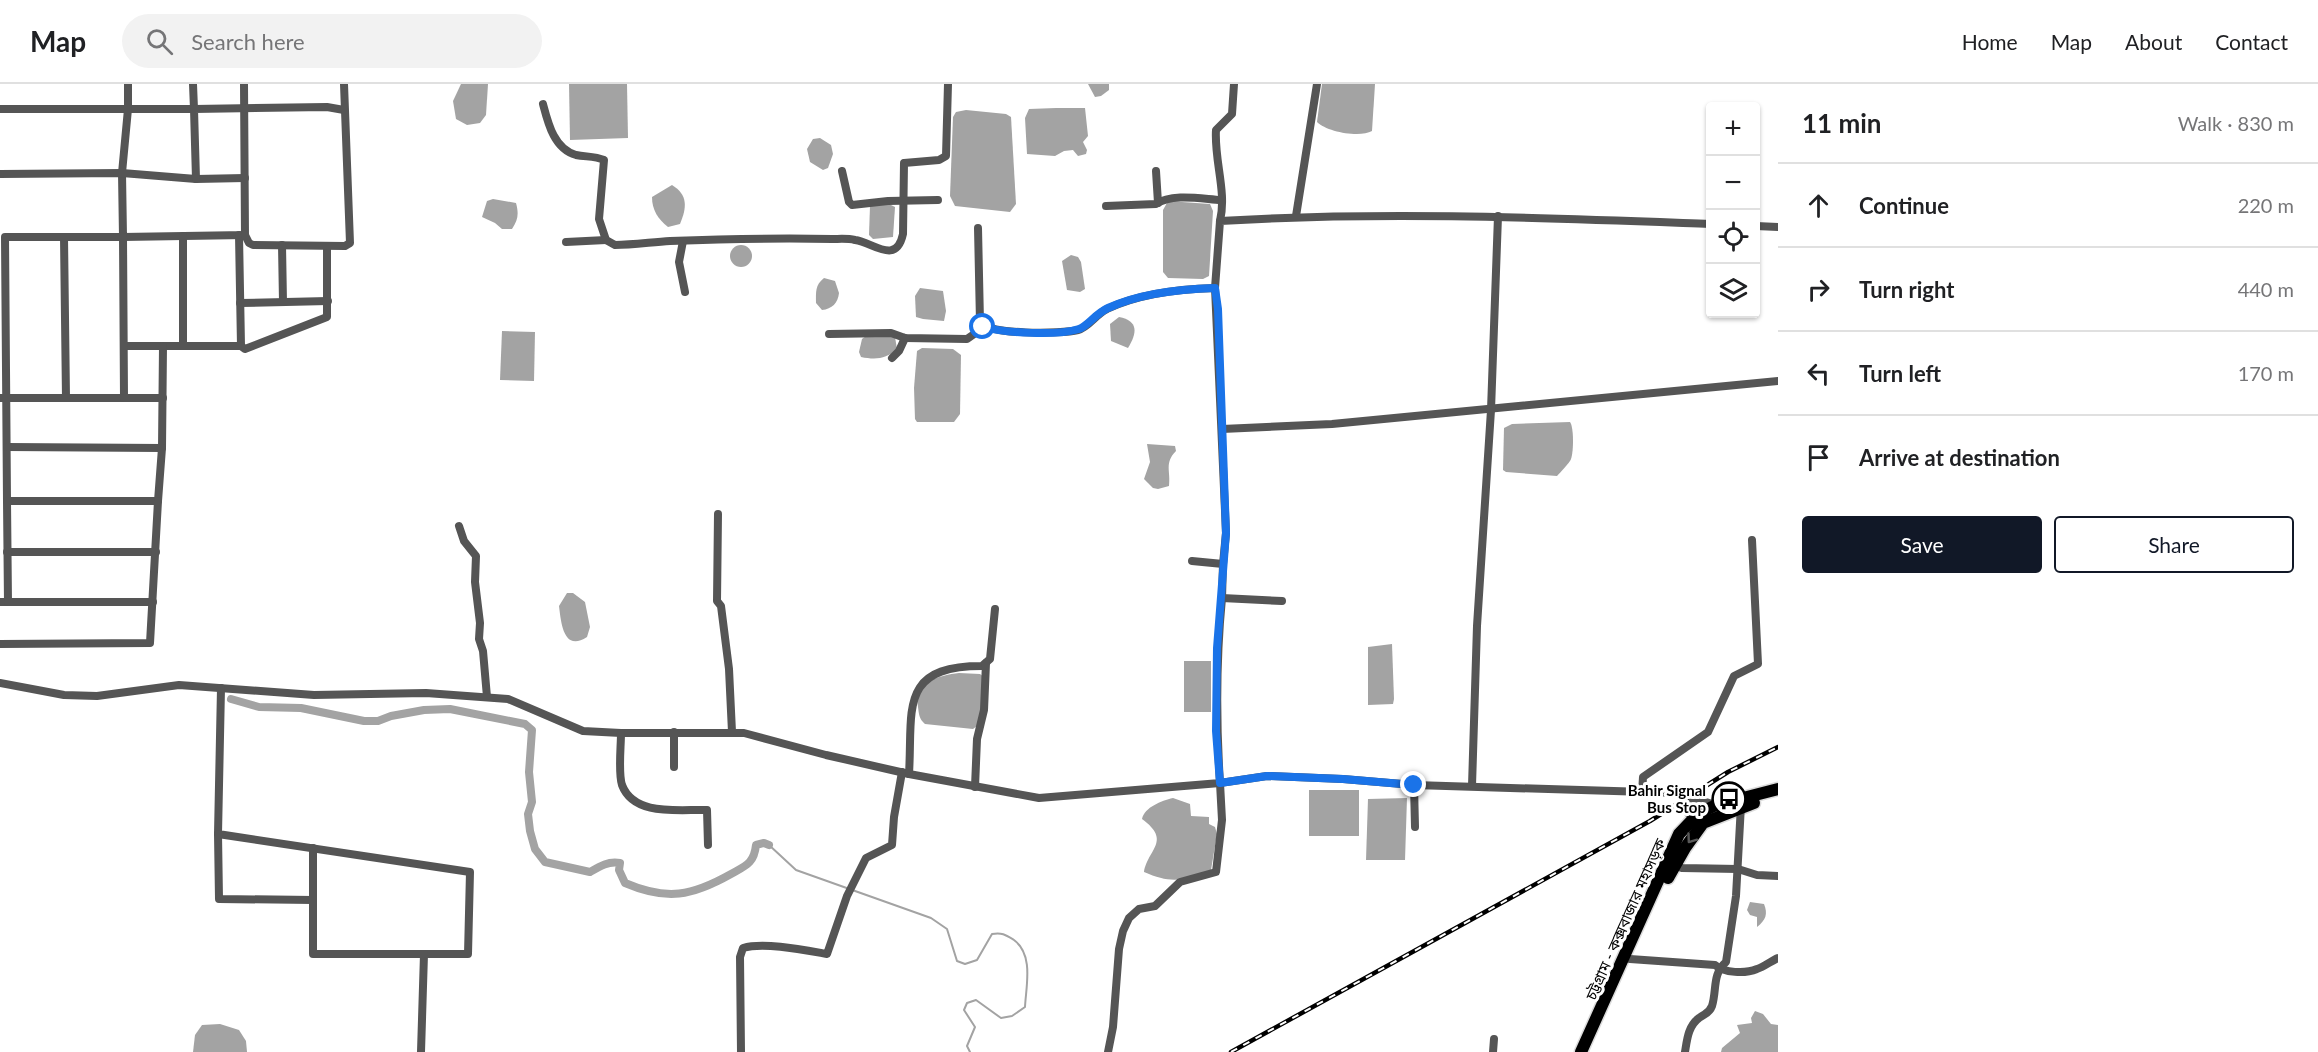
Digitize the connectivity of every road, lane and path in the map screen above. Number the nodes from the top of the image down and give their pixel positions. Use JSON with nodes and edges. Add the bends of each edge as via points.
{"nodes":[{"id":1,"x":128,"y":84,"type":"edge"},
{"id":2,"x":193,"y":84,"type":"edge"},
{"id":3,"x":244,"y":84,"type":"edge"},
{"id":4,"x":344,"y":84,"type":"edge"},
{"id":5,"x":948,"y":84,"type":"edge"},
{"id":6,"x":1234,"y":84,"type":"edge"},
{"id":7,"x":1317,"y":84,"type":"edge"},
{"id":8,"x":543,"y":104,"type":"dead end"},
{"id":9,"x":0,"y":109,"type":"edge"},
{"id":10,"x":244,"y":109,"type":"junction"},
{"id":11,"x":128,"y":110,"type":"junction"},
{"id":12,"x":194,"y":110,"type":"junction"},
{"id":13,"x":344,"y":110,"type":"junction"},
{"id":14,"x":842,"y":171,"type":"dead end"},
{"id":15,"x":1155,"y":171,"type":"dead end"},
{"id":16,"x":122,"y":173,"type":"junction"},
{"id":17,"x":0,"y":174,"type":"edge"},
{"id":18,"x":196,"y":178,"type":"junction"},
{"id":19,"x":245,"y":178,"type":"junction"},
{"id":20,"x":938,"y":200,"type":"dead end"},
{"id":21,"x":1221,"y":200,"type":"junction"},
{"id":22,"x":903,"y":201,"type":"junction"},
{"id":23,"x":1158,"y":203,"type":"junction"},
{"id":24,"x":1106,"y":206,"type":"dead end"},
{"id":25,"x":1296,"y":216,"type":"junction"},
{"id":26,"x":1498,"y":216,"type":"junction"},
{"id":27,"x":1220,"y":220,"type":"junction"},
{"id":28,"x":1706,"y":224,"type":"edge"},
{"id":29,"x":1760,"y":226,"type":"edge"},
{"id":30,"x":1778,"y":227,"type":"edge"},
{"id":31,"x":978,"y":228,"type":"dead end"},
{"id":32,"x":242,"y":235,"type":"junction"},
{"id":33,"x":183,"y":236,"type":"junction"},
{"id":34,"x":2,"y":237,"type":"edge"},
{"id":35,"x":64,"y":237,"type":"junction"},
{"id":36,"x":123,"y":237,"type":"junction"},
{"id":37,"x":606,"y":240,"type":"junction"},
{"id":38,"x":682,"y":241,"type":"junction"},
{"id":39,"x":566,"y":242,"type":"dead end"},
{"id":40,"x":282,"y":245,"type":"junction"},
{"id":41,"x":327,"y":246,"type":"junction"},
{"id":42,"x":1215,"y":288,"type":"junction"},
{"id":43,"x":685,"y":292,"type":"dead end"},
{"id":44,"x":283,"y":302,"type":"junction"},
{"id":45,"x":328,"y":302,"type":"junction"},
{"id":46,"x":240,"y":303,"type":"junction"},
{"id":47,"x":980,"y":322,"type":"junction"},
{"id":48,"x":829,"y":334,"type":"dead end"},
{"id":49,"x":905,"y":338,"type":"junction"},
{"id":50,"x":3,"y":341,"type":"edge"},
{"id":51,"x":124,"y":346,"type":"junction"},
{"id":52,"x":163,"y":346,"type":"junction"},
{"id":53,"x":183,"y":346,"type":"junction"},
{"id":54,"x":241,"y":346,"type":"junction"},
{"id":55,"x":892,"y":358,"type":"dead end"},
{"id":56,"x":1778,"y":381,"type":"edge"},
{"id":57,"x":3,"y":398,"type":"edge"},
{"id":58,"x":66,"y":398,"type":"junction"},
{"id":59,"x":124,"y":398,"type":"junction"},
{"id":60,"x":163,"y":398,"type":"junction"},
{"id":61,"x":1491,"y":410,"type":"junction"},
{"id":62,"x":1222,"y":429,"type":"junction"},
{"id":63,"x":7,"y":447,"type":"junction"},
{"id":64,"x":162,"y":448,"type":"junction"},
{"id":65,"x":7,"y":501,"type":"junction"},
{"id":66,"x":158,"y":501,"type":"junction"},
{"id":67,"x":718,"y":514,"type":"dead end"},
{"id":68,"x":459,"y":526,"type":"dead end"},
{"id":69,"x":1752,"y":540,"type":"dead end"},
{"id":70,"x":7,"y":552,"type":"junction"},
{"id":71,"x":156,"y":552,"type":"junction"},
{"id":72,"x":1192,"y":561,"type":"dead end"},
{"id":73,"x":1223,"y":564,"type":"junction"},
{"id":74,"x":1222,"y":598,"type":"junction"},
{"id":75,"x":1282,"y":601,"type":"dead end"},
{"id":76,"x":4,"y":602,"type":"edge"},
{"id":77,"x":153,"y":602,"type":"junction"},
{"id":78,"x":995,"y":609,"type":"dead end"},
{"id":79,"x":0,"y":644,"type":"edge"},
{"id":80,"x":986,"y":663,"type":"junction"},
{"id":81,"x":0,"y":683,"type":"edge"},
{"id":82,"x":220,"y":688,"type":"junction"},
{"id":83,"x":487,"y":697,"type":"junction"},
{"id":84,"x":674,"y":732,"type":"junction"},
{"id":85,"x":732,"y":732,"type":"junction"},
{"id":86,"x":621,"y":734,"type":"junction"},
{"id":87,"x":674,"y":767,"type":"dead end"},
{"id":88,"x":906,"y":773,"type":"junction"},
{"id":89,"x":1220,"y":783,"type":"junction"},
{"id":90,"x":1414,"y":785,"type":"junction"},
{"id":91,"x":1473,"y":786,"type":"junction"},
{"id":92,"x":975,"y":787,"type":"junction"},
{"id":93,"x":1778,"y":789,"type":"edge"},
{"id":94,"x":1642,"y":793,"type":"junction"},
{"id":95,"x":1778,"y":796,"type":"edge"},
{"id":96,"x":1691,"y":798,"type":"junction"},
{"id":97,"x":1740,"y":803,"type":"junction"},
{"id":98,"x":1716,"y":805,"type":"junction"},
{"id":99,"x":1688,"y":813,"type":"dead end"},
{"id":100,"x":1414,"y":827,"type":"dead end"},
{"id":101,"x":218,"y":834,"type":"junction"},
{"id":102,"x":708,"y":845,"type":"dead end"},
{"id":103,"x":313,"y":848,"type":"junction"},
{"id":104,"x":1674,"y":865,"type":"junction"},
{"id":105,"x":1738,"y":869,"type":"junction"},
{"id":106,"x":1778,"y":876,"type":"edge"},
{"id":107,"x":313,"y":900,"type":"junction"},
{"id":108,"x":424,"y":954,"type":"junction"},
{"id":109,"x":1778,"y":958,"type":"edge"},
{"id":110,"x":1630,"y":959,"type":"junction"},
{"id":111,"x":1719,"y":968,"type":"junction"},
{"id":112,"x":1494,"y":1039,"type":"dead end"},
{"id":113,"x":421,"y":1052,"type":"edge"},
{"id":114,"x":741,"y":1052,"type":"edge"},
{"id":115,"x":1108,"y":1052,"type":"edge"},
{"id":116,"x":1493,"y":1052,"type":"edge"},
{"id":117,"x":1581,"y":1052,"type":"edge"},
{"id":118,"x":1588,"y":1052,"type":"edge"},
{"id":119,"x":1685,"y":1052,"type":"edge"}],
"edges":[{"from":1,"to":11,"type":"street"},
{"from":2,"to":12,"type":"street"},
{"from":3,"to":10,"type":"street"},
{"from":4,"to":13,"type":"street"},
{"from":5,"to":22,"type":"street","via":[[946,156],[904,163]]},
{"from":6,"to":21,"type":"street","via":[[1232,114],[1216,130]]},
{"from":7,"to":25,"type":"street"},
{"from":8,"to":37,"type":"street","via":[[552,133],[565,149],[604,160],[599,219]]},
{"from":9,"to":11,"type":"street"},
{"from":10,"to":12,"type":"street"},
{"from":10,"to":13,"type":"street"},
{"from":10,"to":19,"type":"street"},
{"from":11,"to":12,"type":"street"},
{"from":11,"to":16,"type":"street"},
{"from":12,"to":18,"type":"street"},
{"from":13,"to":41,"type":"street","via":[[350,243]]},
{"from":14,"to":22,"type":"street","via":[[850,204]]},
{"from":15,"to":23,"type":"street"},
{"from":16,"to":17,"type":"street"},
{"from":16,"to":18,"type":"street"},
{"from":16,"to":36,"type":"street"},
{"from":18,"to":19,"type":"street"},
{"from":19,"to":32,"type":"street"},
{"from":20,"to":22,"type":"street"},
{"from":21,"to":23,"type":"street"},
{"from":21,"to":27,"type":"street"},
{"from":22,"to":38,"type":"street","via":[[901,243],[891,250],[856,240]]},
{"from":23,"to":24,"type":"street"},
{"from":25,"to":26,"type":"street"},
{"from":25,"to":27,"type":"street"},
{"from":26,"to":28,"type":"street"},
{"from":26,"to":61,"type":"street"},
{"from":27,"to":42,"type":"street"},
{"from":29,"to":30,"type":"street"},
{"from":31,"to":47,"type":"street"},
{"from":32,"to":33,"type":"street"},
{"from":32,"to":40,"type":"street","via":[[253,245]]},
{"from":32,"to":46,"type":"street"},
{"from":33,"to":36,"type":"street"},
{"from":33,"to":53,"type":"street"},
{"from":34,"to":35,"type":"street"},
{"from":34,"to":50,"type":"street"},
{"from":35,"to":36,"type":"street"},
{"from":35,"to":58,"type":"street"},
{"from":36,"to":51,"type":"street"},
{"from":37,"to":38,"type":"street","via":[[615,245]]},
{"from":37,"to":39,"type":"street"},
{"from":38,"to":43,"type":"street","via":[[679,262]]},
{"from":40,"to":41,"type":"street"},
{"from":40,"to":44,"type":"street"},
{"from":41,"to":45,"type":"street"},
{"from":42,"to":47,"type":"street","via":[[1164,292],[1112,307],[1077,330],[1034,333],[986,328]]},
{"from":42,"to":62,"type":"street"},
{"from":44,"to":45,"type":"street"},
{"from":44,"to":46,"type":"street"},
{"from":45,"to":54,"type":"street","via":[[325,318],[245,348]]},
{"from":46,"to":54,"type":"street"},
{"from":47,"to":49,"type":"street","via":[[977,332],[967,339]]},
{"from":48,"to":49,"type":"street","via":[[891,333]]},
{"from":49,"to":55,"type":"street"},
{"from":50,"to":57,"type":"street"},
{"from":51,"to":52,"type":"street"},
{"from":51,"to":59,"type":"street"},
{"from":52,"to":53,"type":"street"},
{"from":52,"to":60,"type":"street"},
{"from":53,"to":54,"type":"street"},
{"from":56,"to":61,"type":"street"},
{"from":57,"to":58,"type":"street"},
{"from":57,"to":63,"type":"street"},
{"from":58,"to":59,"type":"street"},
{"from":59,"to":60,"type":"street"},
{"from":60,"to":64,"type":"street"},
{"from":61,"to":62,"type":"street"},
{"from":61,"to":91,"type":"street","via":[[1477,626]]},
{"from":62,"to":73,"type":"street","via":[[1226,533]]},
{"from":63,"to":64,"type":"street"},
{"from":63,"to":65,"type":"street"},
{"from":64,"to":66,"type":"street"},
{"from":65,"to":66,"type":"street"},
{"from":65,"to":70,"type":"street"},
{"from":66,"to":71,"type":"street"},
{"from":67,"to":85,"type":"street","via":[[717,601],[721,606],[729,669]]},
{"from":68,"to":83,"type":"street","via":[[464,541],[476,556],[479,639]]},
{"from":69,"to":94,"type":"street","via":[[1758,664],[1734,676],[1707,732],[1643,777]]},
{"from":70,"to":71,"type":"street"},
{"from":70,"to":76,"type":"street"},
{"from":71,"to":77,"type":"street"},
{"from":72,"to":73,"type":"street"},
{"from":73,"to":74,"type":"street"},
{"from":74,"to":75,"type":"street"},
{"from":74,"to":89,"type":"street","via":[[1216,691]]},
{"from":76,"to":77,"type":"street"},
{"from":77,"to":79,"type":"street","via":[[151,641],[147,644]]},
{"from":78,"to":80,"type":"street","via":[[990,659]]},
{"from":80,"to":88,"type":"street","via":[[934,674],[918,688]]},
{"from":80,"to":92,"type":"street"},
{"from":81,"to":82,"type":"street","via":[[64,695],[97,696],[179,685]]},
{"from":82,"to":83,"type":"street","via":[[314,695],[426,693]]},
{"from":82,"to":101,"type":"street"},
{"from":83,"to":86,"type":"street","via":[[508,699],[583,731]]},
{"from":84,"to":85,"type":"street"},
{"from":84,"to":86,"type":"street"},
{"from":84,"to":87,"type":"street"},
{"from":85,"to":88,"type":"street"},
{"from":86,"to":102,"type":"street","via":[[622,785],[631,798],[645,807],[707,810]]},
{"from":88,"to":92,"type":"street"},
{"from":88,"to":114,"type":"street","via":[[894,817],[892,845],[866,858],[847,896],[827,954],[753,945],[743,948]]},
{"from":89,"to":90,"type":"street","via":[[1267,776]]},
{"from":89,"to":92,"type":"street","via":[[1039,798]]},
{"from":89,"to":115,"type":"street","via":[[1222,820],[1216,872],[1180,882],[1155,906],[1139,909],[1123,931]]},
{"from":90,"to":91,"type":"street"},
{"from":90,"to":100,"type":"street"},
{"from":91,"to":94,"type":"street"},
{"from":93,"to":97,"type":"highway","name":"চট্টগ্রাম - কক্সবাজার মহাসড়ক"},
{"from":94,"to":96,"type":"street","via":[[1679,793]]},
{"from":95,"to":97,"type":"highway"},
{"from":96,"to":98,"type":"street"},
{"from":96,"to":99,"type":"street"},
{"from":97,"to":98,"type":"highway","name":"চট্টগ্রাম - কক্সবাজার মহাসড়ক"},
{"from":97,"to":104,"type":"highway","one_way":true,"via":[[1703,823]]},
{"from":97,"to":105,"type":"street"},
{"from":98,"to":117,"type":"highway","name":"চট্টগ্রাম - কক্সবাজার মহাসড়ক","via":[[1698,814],[1679,834]]},
{"from":101,"to":103,"type":"street"},
{"from":101,"to":107,"type":"street","via":[[219,899]]},
{"from":103,"to":107,"type":"street"},
{"from":103,"to":108,"type":"street","via":[[470,872],[468,954]]},
{"from":104,"to":105,"type":"street"},
{"from":104,"to":110,"type":"highway"},
{"from":105,"to":106,"type":"street"},
{"from":105,"to":111,"type":"street","via":[[1726,962]]},
{"from":107,"to":108,"type":"street","via":[[313,954]]},
{"from":108,"to":113,"type":"street"},
{"from":109,"to":111,"type":"street","via":[[1748,971]]},
{"from":110,"to":111,"type":"street"},
{"from":110,"to":118,"type":"highway"},
{"from":111,"to":119,"type":"street","via":[[1712,1005],[1690,1029]]},
{"from":112,"to":116,"type":"street"}]}
